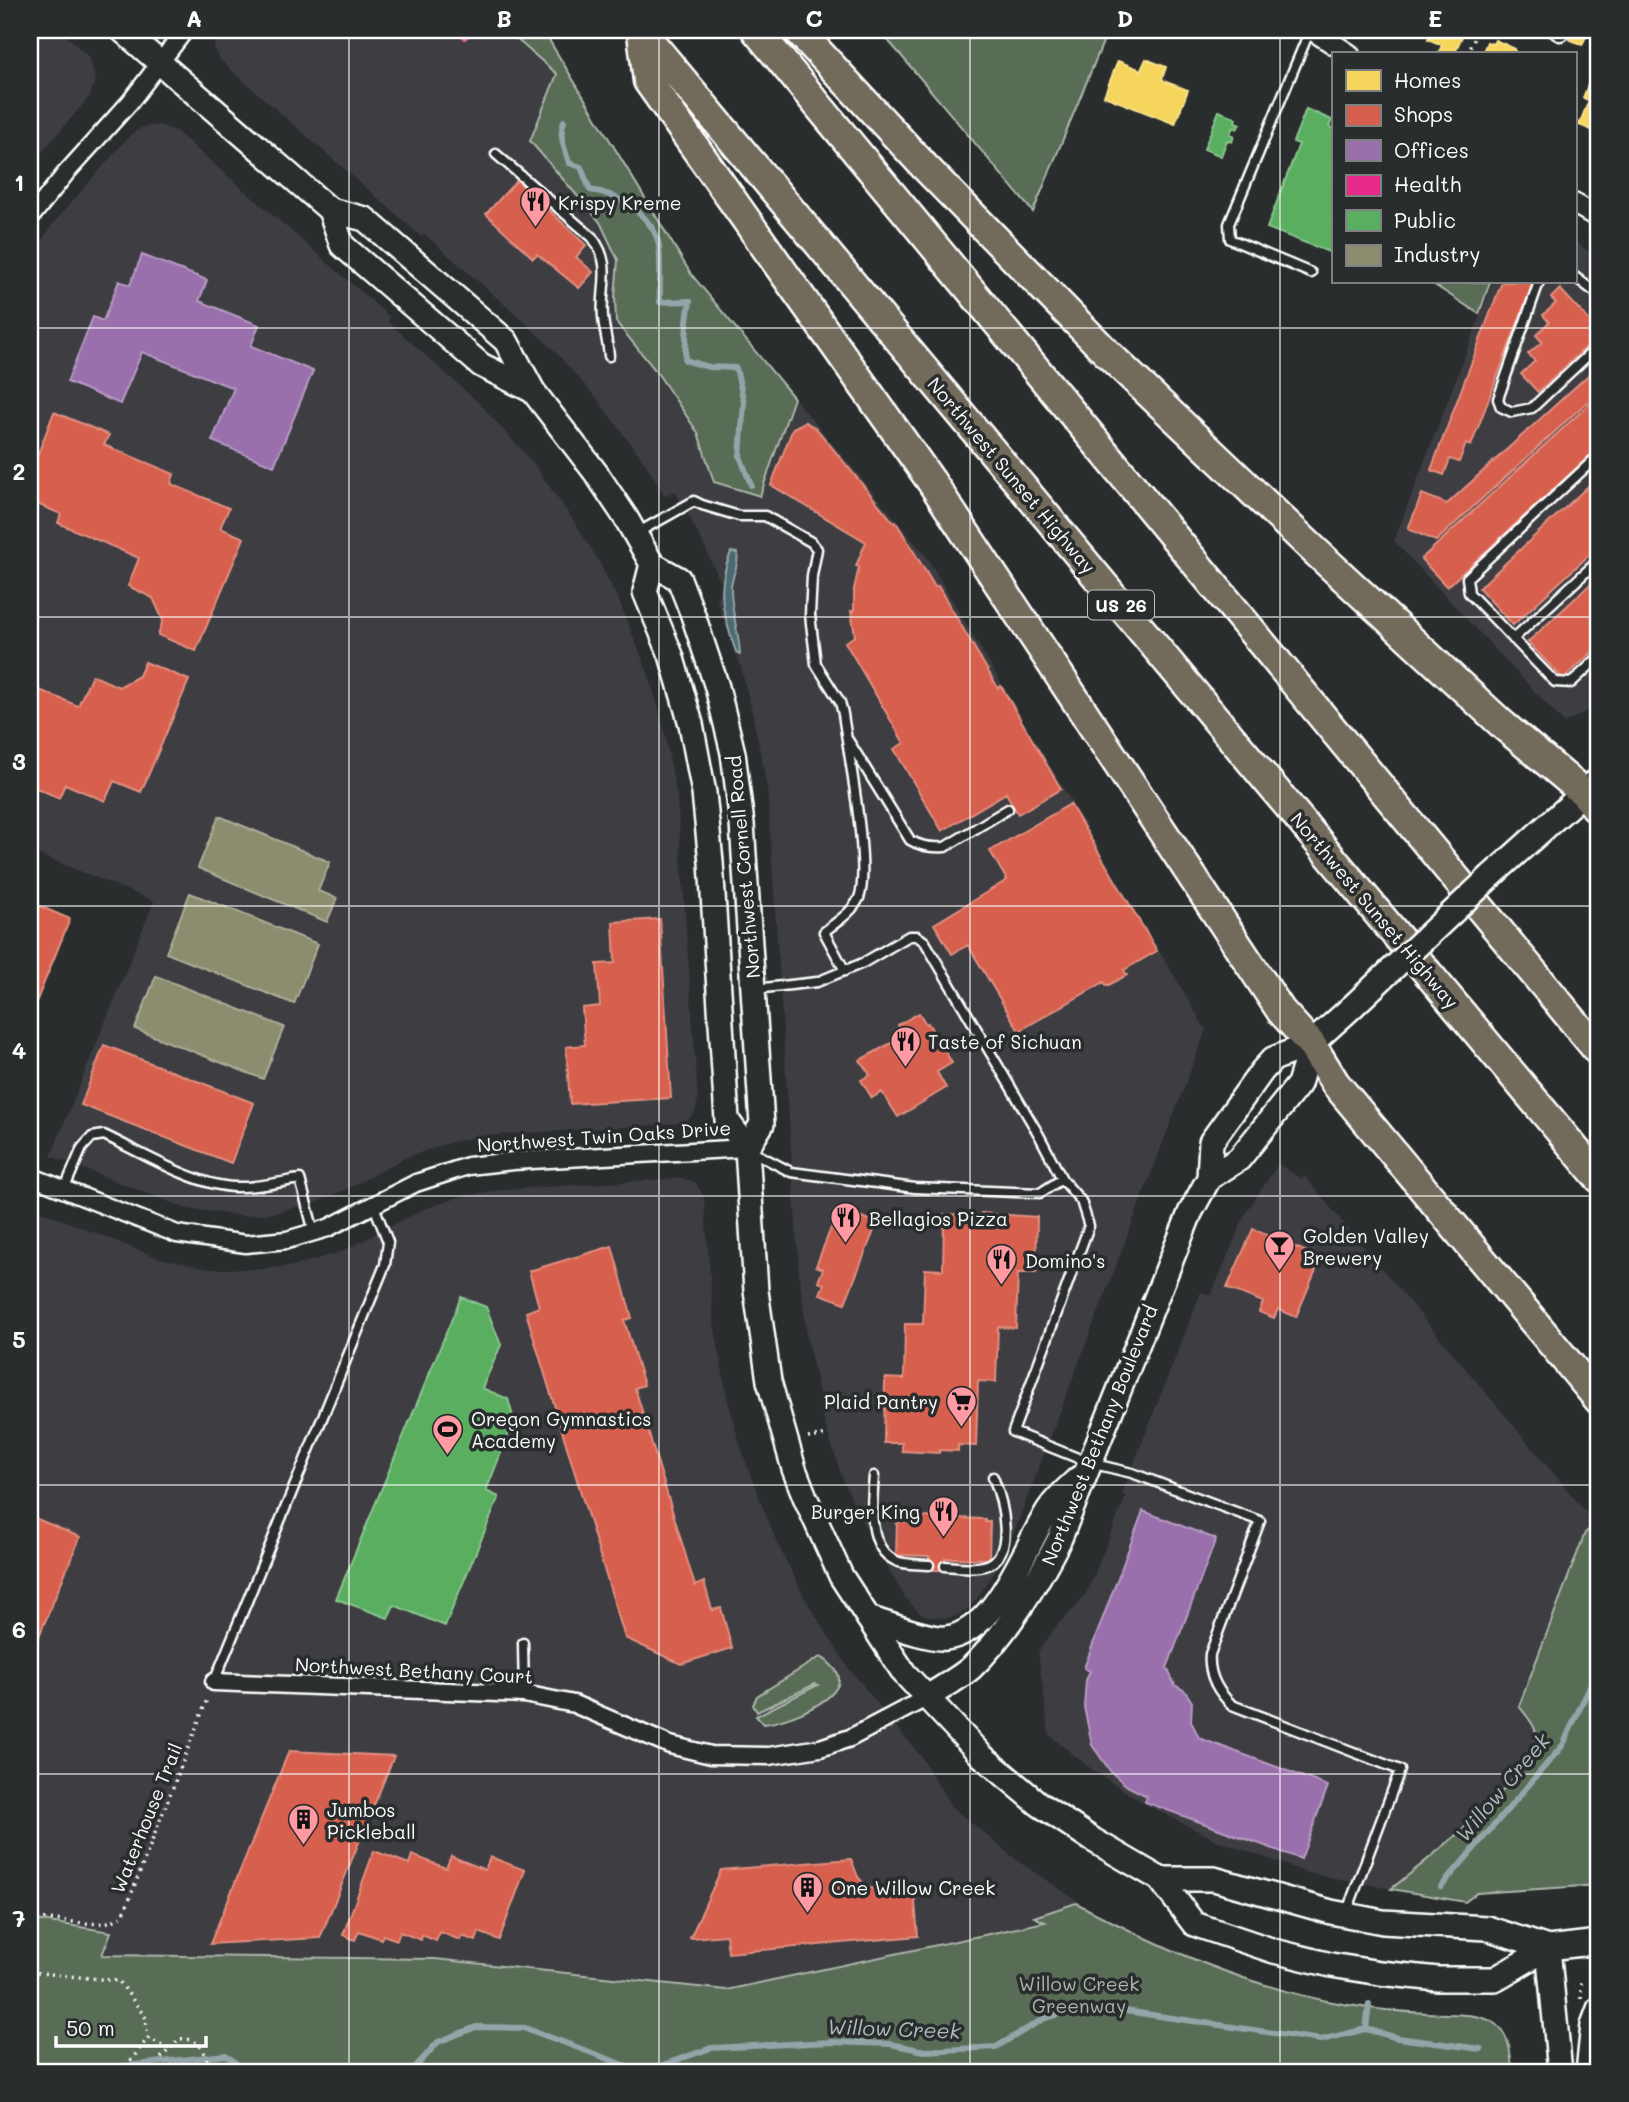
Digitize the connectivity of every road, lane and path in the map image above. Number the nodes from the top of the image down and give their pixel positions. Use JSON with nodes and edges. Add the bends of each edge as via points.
{"nodes":[{"id":1,"x":122,"y":30,"type":"edge"},
{"id":2,"x":185,"y":30,"type":"edge"},
{"id":3,"x":757,"y":30,"type":"edge"},
{"id":4,"x":799,"y":30,"type":"edge"},
{"id":5,"x":1311,"y":30,"type":"edge"},
{"id":6,"x":1478,"y":30,"type":"edge"},
{"id":7,"x":641,"y":31,"type":"edge"},
{"id":8,"x":1346,"y":52,"type":"edge"},
{"id":9,"x":1469,"y":52,"type":"edge"},
{"id":10,"x":160,"y":61,"type":"junction"},
{"id":11,"x":496,"y":153,"type":"dead end"},
{"id":12,"x":1576,"y":205,"type":"edge"},
{"id":13,"x":330,"y":210,"type":"junction"},
{"id":14,"x":30,"y":218,"type":"edge"},
{"id":15,"x":1599,"y":218,"type":"edge"},
{"id":16,"x":1311,"y":273,"type":"dead end"},
{"id":17,"x":1576,"y":278,"type":"edge"},
{"id":18,"x":1538,"y":284,"type":"edge"},
{"id":19,"x":1599,"y":295,"type":"edge"},
{"id":20,"x":1599,"y":345,"type":"edge"},
{"id":21,"x":609,"y":356,"type":"dead end"},
{"id":22,"x":533,"y":391,"type":"junction"},
{"id":23,"x":1599,"y":455,"type":"edge"},
{"id":24,"x":635,"y":534,"type":"junction"},
{"id":25,"x":1599,"y":560,"type":"edge"},
{"id":26,"x":652,"y":564,"type":"junction"},
{"id":27,"x":1513,"y":639,"type":"junction"},
{"id":28,"x":1599,"y":657,"type":"edge"},
{"id":29,"x":846,"y":738,"type":"junction"},
{"id":30,"x":1594,"y":794,"type":"edge"},
{"id":31,"x":1008,"y":809,"type":"dead end"},
{"id":32,"x":845,"y":971,"type":"junction"},
{"id":33,"x":754,"y":989,"type":"junction"},
{"id":34,"x":1311,"y":1044,"type":"junction"},
{"id":35,"x":1599,"y":1052,"type":"edge"},
{"id":36,"x":747,"y":1148,"type":"junction"},
{"id":37,"x":30,"y":1176,"type":"edge"},
{"id":38,"x":1209,"y":1178,"type":"junction"},
{"id":39,"x":1599,"y":1178,"type":"edge"},
{"id":40,"x":1062,"y":1179,"type":"junction"},
{"id":41,"x":64,"y":1190,"type":"junction"},
{"id":42,"x":374,"y":1206,"type":"junction"},
{"id":43,"x":314,"y":1232,"type":"junction"},
{"id":44,"x":1599,"y":1400,"type":"edge"},
{"id":45,"x":1089,"y":1466,"type":"junction"},
{"id":46,"x":874,"y":1476,"type":"dead end"},
{"id":47,"x":993,"y":1477,"type":"dead end"},
{"id":48,"x":929,"y":1565,"type":"dead end"},
{"id":49,"x":945,"y":1566,"type":"dead end"},
{"id":50,"x":868,"y":1618,"type":"junction"},
{"id":51,"x":523,"y":1643,"type":"dead end"},
{"id":52,"x":214,"y":1682,"type":"junction"},
{"id":53,"x":524,"y":1694,"type":"junction"},
{"id":54,"x":926,"y":1698,"type":"junction"},
{"id":55,"x":1160,"y":1880,"type":"junction"},
{"id":56,"x":1346,"y":1915,"type":"junction"},
{"id":57,"x":30,"y":1919,"type":"edge"},
{"id":58,"x":1599,"y":1942,"type":"edge"},
{"id":59,"x":1548,"y":1948,"type":"junction"},
{"id":60,"x":30,"y":1972,"type":"edge"},
{"id":61,"x":1581,"y":1981,"type":"dead end"},
{"id":62,"x":1590,"y":2005,"type":"edge"},
{"id":63,"x":148,"y":2038,"type":"junction"},
{"id":64,"x":169,"y":2048,"type":"junction"},
{"id":65,"x":161,"y":2058,"type":"dead end"},
{"id":66,"x":122,"y":2072,"type":"edge"},
{"id":67,"x":209,"y":2072,"type":"edge"},
{"id":68,"x":1560,"y":2072,"type":"edge"},
{"id":69,"x":1588,"y":2072,"type":"edge"}],
"edges":[{"from":1,"to":10,"type":"main road","name":"Northwest Cornell Road"},
{"from":2,"to":10,"type":"street"},
{"from":3,"to":35,"type":"highway"},
{"from":4,"to":30,"type":"highway","via":[[1109,355],[1503,725]]},
{"from":5,"to":8,"type":"street"},
{"from":5,"to":16,"type":"lane","via":[[1229,224],[1230,239]]},
{"from":6,"to":9,"type":"path"},
{"from":7,"to":34,"type":"highway","via":[[648,81],[878,404],[1281,1011]]},
{"from":7,"to":39,"type":"highway","name":"Northwest Sunset Highway","number":"US 26"},
{"from":10,"to":13,"type":"main road","name":"Northwest Cornell Road"},
{"from":10,"to":14,"type":"street"},
{"from":11,"to":21,"type":"lane","via":[[598,245],[605,268],[603,317]]},
{"from":12,"to":15,"type":"street"},
{"from":13,"to":22,"type":"main road","name":"Northwest Cornell Road","via":[[342,245],[481,365]]},
{"from":13,"to":22,"type":"main road","name":"Northwest Cornell Road","via":[[365,219],[506,341]]},
{"from":17,"to":19,"type":"lane"},
{"from":18,"to":20,"type":"lane","via":[[1498,399],[1501,407],[1512,412],[1532,408]]},
{"from":22,"to":24,"type":"main road","name":"Northwest Cornell Road","via":[[578,447]]},
{"from":23,"to":27,"type":"lane","via":[[1467,579],[1469,593]]},
{"from":24,"to":26,"type":"main road","name":"Northwest Cornell Road"},
{"from":24,"to":29,"type":"lane","via":[[694,501],[740,516],[765,516],[811,541],[817,549],[810,615],[816,664],[840,702]]},
{"from":25,"to":27,"type":"lane"},
{"from":26,"to":33,"type":"main road","name":"Northwest Cornell Road","via":[[679,579],[727,720],[742,824]]},
{"from":26,"to":36,"type":"main road","name":"Northwest Cornell Road","via":[[645,592],[688,712],[704,793],[727,1120]]},
{"from":27,"to":28,"type":"lane","via":[[1555,682],[1571,683]]},
{"from":29,"to":31,"type":"lane","via":[[909,840],[918,845],[946,847]]},
{"from":29,"to":32,"type":"lane","via":[[863,884],[853,908],[824,932]]},
{"from":30,"to":34,"type":"main road","name":"Northwest Bethany Boulevard","bridge":true,"via":[[1534,837]]},
{"from":32,"to":33,"type":"lane","via":[[807,984]]},
{"from":32,"to":40,"type":"lane","via":[[909,936],[925,942]]},
{"from":33,"to":36,"type":"main road","name":"Northwest Cornell Road","via":[[762,1124]]},
{"from":34,"to":38,"type":"main road","name":"Northwest Bethany Boulevard","via":[[1299,1084],[1239,1158]]},
{"from":34,"to":38,"type":"main road","name":"Northwest Bethany Boulevard","via":[[1273,1059],[1255,1080],[1211,1142]]},
{"from":34,"to":44,"type":"highway","via":[[1335,1083]]},
{"from":36,"to":40,"type":"lane","via":[[791,1172],[915,1188],[1040,1193]]},
{"from":36,"to":42,"type":"street","name":"Northwest Twin Oaks Drive","via":[[468,1166],[416,1183]]},
{"from":36,"to":50,"type":"main road","name":"Northwest Cornell Road","via":[[756,1291],[769,1381],[805,1497],[841,1576]]},
{"from":37,"to":41,"type":"street","name":"Northwest Twin Oaks Drive"},
{"from":38,"to":45,"type":"main road","name":"Northwest Bethany Boulevard","via":[[1185,1223]]},
{"from":40,"to":45,"type":"lane","via":[[1081,1201],[1089,1226],[1013,1432]]},
{"from":41,"to":43,"type":"street","name":"Northwest Twin Oaks Drive","via":[[177,1234],[246,1244]]},
{"from":41,"to":43,"type":"lane","via":[[82,1148],[92,1137],[104,1135],[217,1185],[300,1179]]},
{"from":42,"to":43,"type":"street","name":"Northwest Twin Oaks Drive"},
{"from":42,"to":52,"type":"lane","via":[[387,1242],[385,1265]]},
{"from":45,"to":50,"type":"main road","via":[[1051,1507],[1014,1577],[979,1621],[963,1633],[940,1638]]},
{"from":45,"to":54,"type":"main road","name":"Northwest Bethany Boulevard","via":[[1048,1562],[1001,1633],[971,1668]]},
{"from":45,"to":56,"type":"lane","via":[[1132,1473],[1260,1521],[1210,1654],[1209,1668],[1220,1693],[1232,1706],[1400,1770]]},
{"from":46,"to":48,"type":"lane","via":[[872,1506],[880,1547],[897,1562]]},
{"from":47,"to":49,"type":"lane","via":[[1005,1515],[1003,1545],[997,1557],[987,1566]]},
{"from":50,"to":54,"type":"main road","name":"Northwest Cornell Road"},
{"from":51,"to":53,"type":"lane"},
{"from":52,"to":53,"type":"street","name":"Northwest Bethany Court"},
{"from":52,"to":57,"type":"path","name":"Waterhouse Trail","via":[[124,1913],[113,1922]]},
{"from":53,"to":54,"type":"street","name":"Northwest Bethany Court","via":[[574,1704],[711,1755],[769,1756],[850,1738]]},
{"from":54,"to":55,"type":"main road","name":"Northwest Cornell Road","via":[[982,1756],[1038,1804]]},
{"from":55,"to":56,"type":"main road","name":"Northwest Cornell Road","via":[[1214,1879]]},
{"from":55,"to":59,"type":"main road","name":"Northwest Cornell Road","via":[[1194,1924],[1274,1951],[1343,1967],[1438,1979],[1495,1979]]},
{"from":56,"to":59,"type":"main road","name":"Northwest Cornell Road","via":[[1418,1925],[1487,1927]]},
{"from":58,"to":59,"type":"main road","name":"Northwest Cornell Road"},
{"from":59,"to":68,"type":"main road"},
{"from":60,"to":63,"type":"path","via":[[119,1981],[146,2018]]},
{"from":61,"to":62,"type":"path"},
{"from":62,"to":69,"type":"main road"},
{"from":63,"to":64,"type":"path"},
{"from":63,"to":66,"type":"path"},
{"from":64,"to":65,"type":"path"},
{"from":64,"to":67,"type":"path","via":[[179,2039],[198,2044],[207,2056]]}]}
